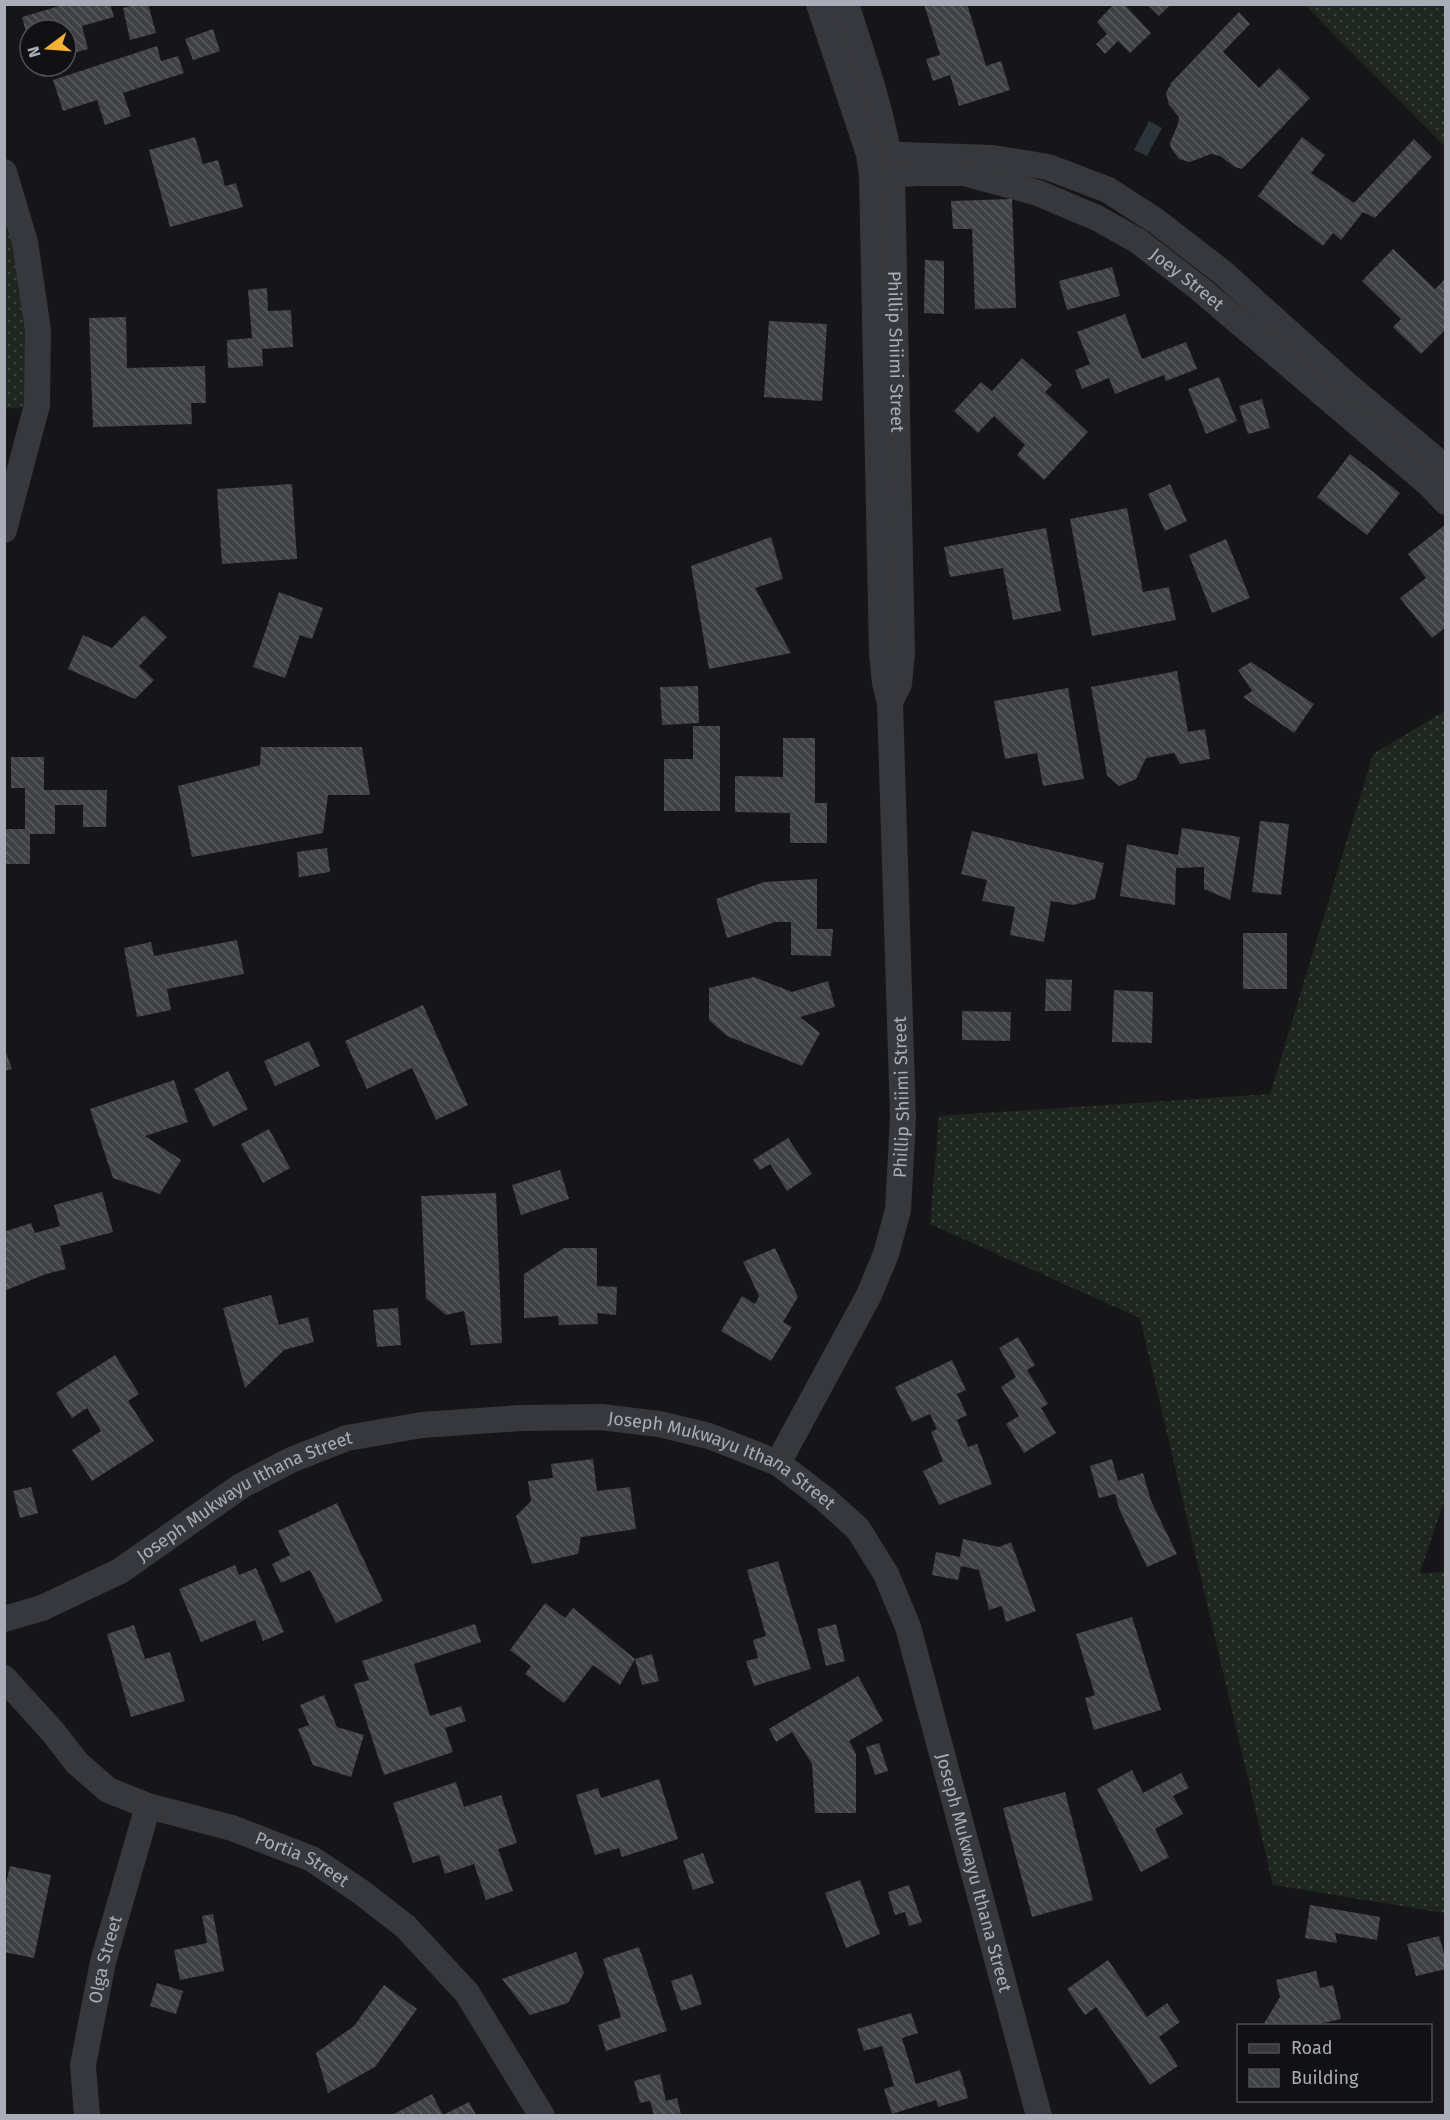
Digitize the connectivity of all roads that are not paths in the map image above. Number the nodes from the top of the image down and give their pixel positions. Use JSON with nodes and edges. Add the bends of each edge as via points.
{"nodes":[{"id":1,"x":819,"y":4,"type":"edge"},
{"id":2,"x":846,"y":4,"type":"edge"},
{"id":3,"x":880,"y":165,"type":"junction"},
{"id":4,"x":4,"y":172,"type":"edge"},
{"id":5,"x":1446,"y":468,"type":"edge"},
{"id":6,"x":1446,"y":502,"type":"edge"},
{"id":7,"x":4,"y":530,"type":"edge"},
{"id":8,"x":778,"y":1463,"type":"junction"},
{"id":9,"x":4,"y":1619,"type":"edge"},
{"id":10,"x":4,"y":1678,"type":"edge"},
{"id":11,"x":148,"y":1806,"type":"junction"},
{"id":12,"x":87,"y":2115,"type":"edge"},
{"id":13,"x":542,"y":2115,"type":"edge"},
{"id":14,"x":1039,"y":2115,"type":"edge"}],
"edges":[{"from":1,"to":3,"type":"street","name":"Phillip Shiimi Street"},
{"from":2,"to":3,"type":"street","name":"Phillip Shiimi Street","via":[[866,63]]},
{"from":3,"to":5,"type":"street","name":"Joey Street","via":[[993,158],[1048,166],[1108,190],[1156,221],[1222,273]]},
{"from":3,"to":6,"type":"street","name":"Joey Street","via":[[918,172],[964,173],[1038,193],[1138,241],[1200,289]]},
{"from":3,"to":8,"type":"street","name":"Phillip Shiimi Street","via":[[902,654],[899,684],[890,703],[903,1118],[898,1210],[869,1295]]},
{"from":4,"to":7,"type":"street","via":[[25,242],[38,340],[38,405]]},
{"from":8,"to":9,"type":"street","name":"Joseph Mukwayu Ithana Street","via":[[709,1436],[659,1424],[601,1417],[422,1425],[347,1438],[291,1460],[241,1486],[120,1571],[42,1608]]},
{"from":8,"to":14,"type":"street","name":"Joseph Mukwayu Ithana Street","via":[[858,1529],[886,1574],[908,1627]]},
{"from":10,"to":11,"type":"street","name":"Portia Street","via":[[77,1763],[108,1790]]},
{"from":11,"to":12,"type":"street","name":"Olga Street","via":[[103,1962],[83,2065]]},
{"from":11,"to":13,"type":"street","name":"Portia Street","via":[[232,1828],[312,1859],[406,1927],[467,1994]]}]}
